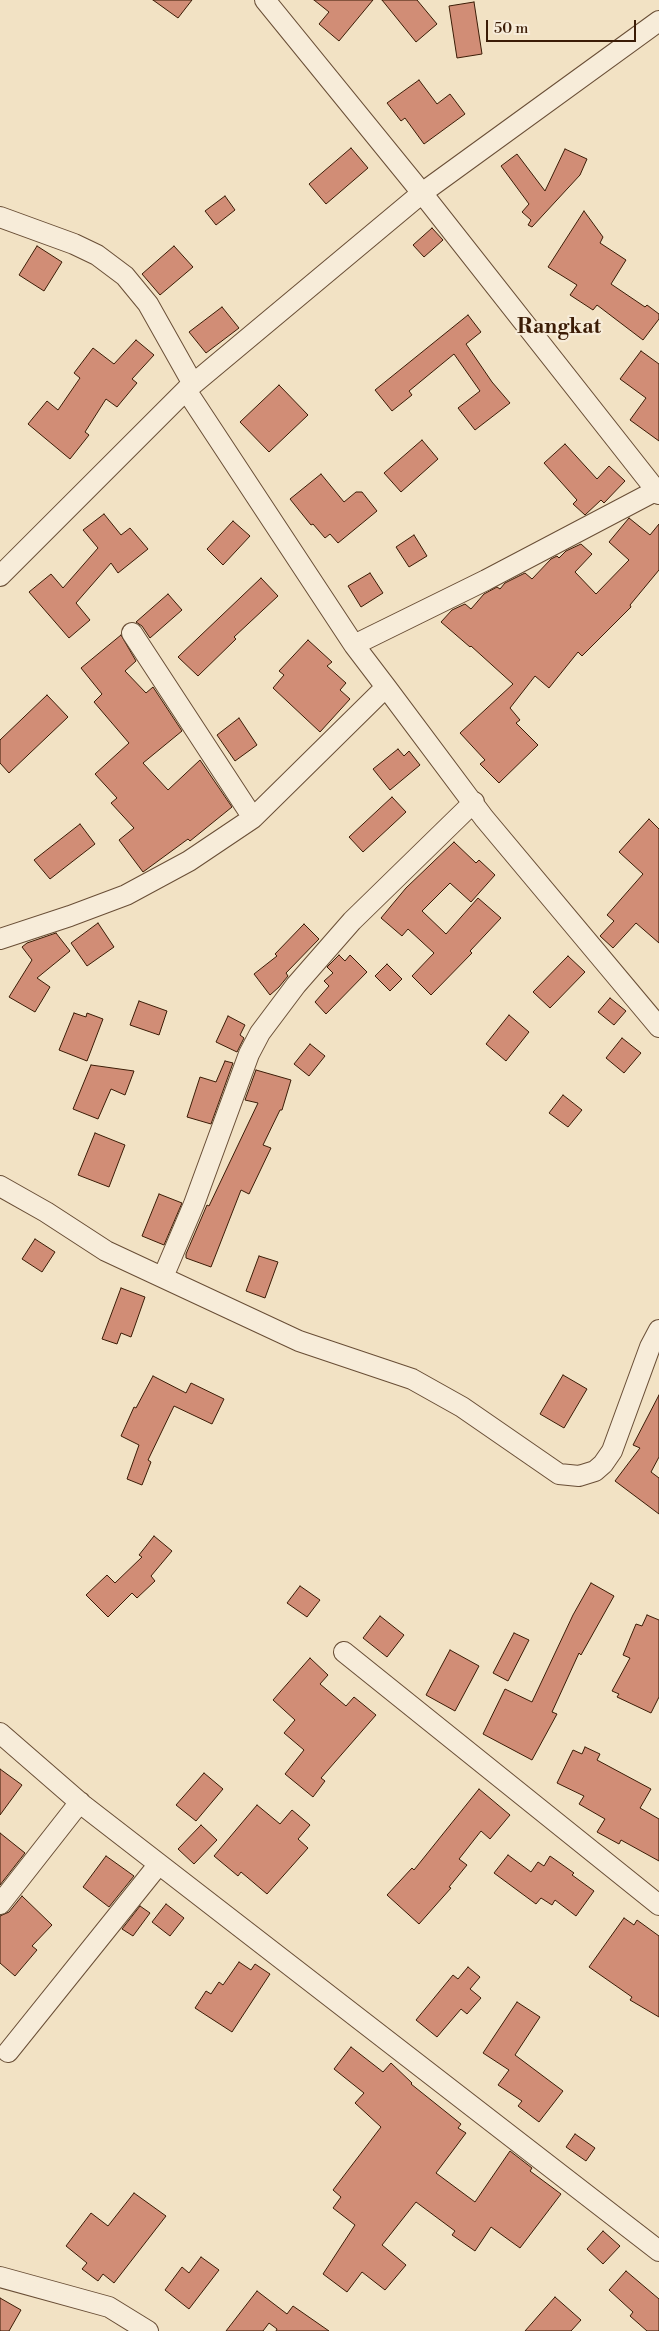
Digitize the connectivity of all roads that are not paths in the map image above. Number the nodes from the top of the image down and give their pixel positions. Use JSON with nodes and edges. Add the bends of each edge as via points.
{"nodes":[{"id":1,"x":265,"y":0,"type":"edge"},
{"id":2,"x":659,"y":22,"type":"edge"},
{"id":3,"x":422,"y":193,"type":"junction"},
{"id":4,"x":0,"y":217,"type":"edge"},
{"id":5,"x":189,"y":387,"type":"junction"},
{"id":6,"x":658,"y":491,"type":"edge"},
{"id":7,"x":0,"y":576,"type":"edge"},
{"id":8,"x":132,"y":633,"type":"dead end"},
{"id":9,"x":354,"y":645,"type":"junction"},
{"id":10,"x":386,"y":687,"type":"junction"},
{"id":11,"x":474,"y":802,"type":"junction"},
{"id":12,"x":253,"y":818,"type":"junction"},
{"id":13,"x":0,"y":939,"type":"edge"},
{"id":14,"x":659,"y":1027,"type":"edge"},
{"id":15,"x":0,"y":1186,"type":"edge"},
{"id":16,"x":163,"y":1277,"type":"junction"},
{"id":17,"x":659,"y":1330,"type":"edge"},
{"id":18,"x":344,"y":1652,"type":"dead end"},
{"id":19,"x":0,"y":1733,"type":"edge"},
{"id":20,"x":80,"y":1802,"type":"junction"},
{"id":21,"x":159,"y":1864,"type":"junction"},
{"id":22,"x":0,"y":1904,"type":"edge"},
{"id":23,"x":659,"y":1905,"type":"edge"},
{"id":24,"x":8,"y":2052,"type":"dead end"},
{"id":25,"x":659,"y":2250,"type":"edge"},
{"id":26,"x":0,"y":2277,"type":"edge"},
{"id":27,"x":148,"y":2331,"type":"edge"}],
"edges":[{"from":1,"to":3,"type":"street"},
{"from":2,"to":3,"type":"street"},
{"from":3,"to":5,"type":"street"},
{"from":3,"to":6,"type":"street"},
{"from":4,"to":5,"type":"street","via":[[74,244],[97,255],[125,276],[148,304]]},
{"from":5,"to":7,"type":"street"},
{"from":5,"to":9,"type":"street"},
{"from":6,"to":9,"type":"street"},
{"from":8,"to":12,"type":"street"},
{"from":9,"to":10,"type":"street"},
{"from":10,"to":11,"type":"street"},
{"from":10,"to":12,"type":"street"},
{"from":11,"to":14,"type":"street"},
{"from":11,"to":16,"type":"street","via":[[352,921],[296,985],[260,1033]]},
{"from":12,"to":13,"type":"street","via":[[189,862],[126,895]]},
{"from":15,"to":16,"type":"street","via":[[106,1251]]},
{"from":16,"to":17,"type":"street","via":[[299,1341],[412,1379],[462,1407],[559,1474],[579,1476],[595,1471],[603,1464],[612,1450]]},
{"from":18,"to":23,"type":"street"},
{"from":19,"to":20,"type":"street"},
{"from":20,"to":21,"type":"street"},
{"from":20,"to":22,"type":"street"},
{"from":21,"to":24,"type":"street"},
{"from":21,"to":25,"type":"street"},
{"from":26,"to":27,"type":"street","via":[[109,2307]]}]}
